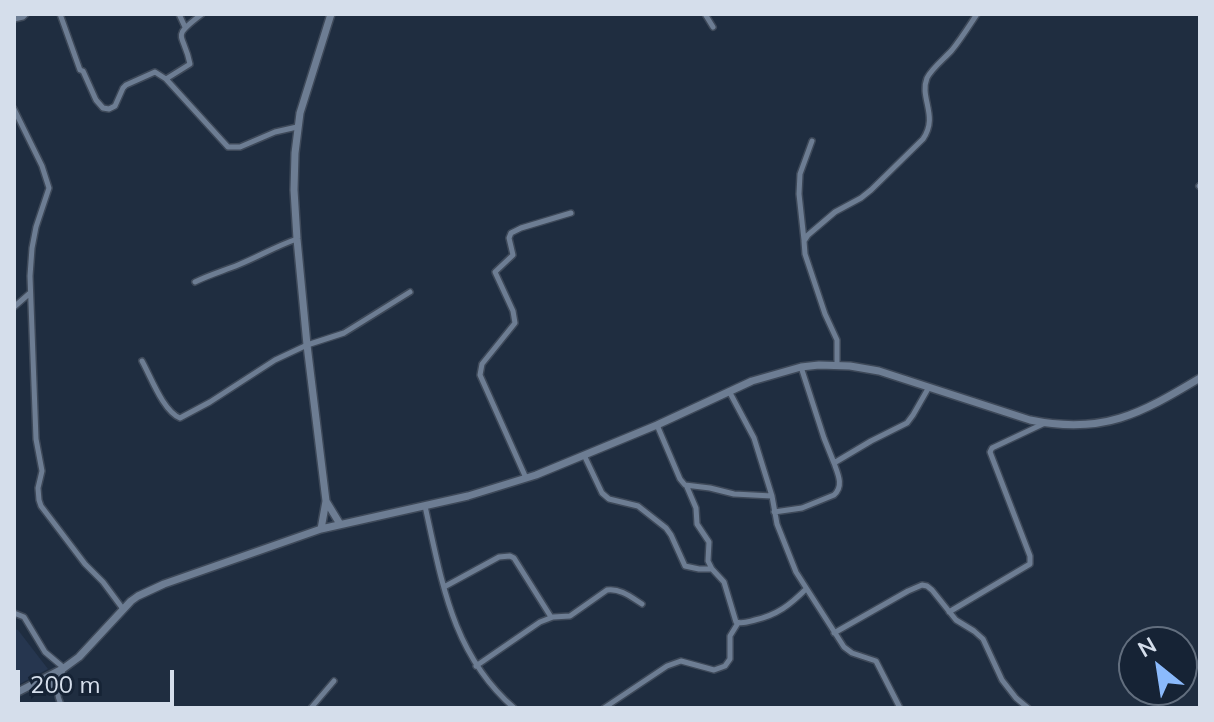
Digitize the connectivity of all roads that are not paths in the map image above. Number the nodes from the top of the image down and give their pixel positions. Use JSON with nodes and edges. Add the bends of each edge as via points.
{"nodes":[{"id":1,"x":26,"y":14,"type":"edge"},
{"id":2,"x":60,"y":14,"type":"edge"},
{"id":3,"x":179,"y":14,"type":"edge"},
{"id":4,"x":202,"y":14,"type":"edge"},
{"id":5,"x":331,"y":14,"type":"edge"},
{"id":6,"x":705,"y":14,"type":"edge"},
{"id":7,"x":977,"y":14,"type":"edge"},
{"id":8,"x":14,"y":19,"type":"edge"},
{"id":9,"x":185,"y":27,"type":"junction"},
{"id":10,"x":713,"y":27,"type":"dead end"},
{"id":11,"x":166,"y":79,"type":"junction"},
{"id":12,"x":14,"y":109,"type":"edge"},
{"id":13,"x":297,"y":127,"type":"junction"},
{"id":14,"x":812,"y":141,"type":"dead end"},
{"id":15,"x":571,"y":213,"type":"dead end"},
{"id":16,"x":297,"y":239,"type":"junction"},
{"id":17,"x":804,"y":241,"type":"junction"},
{"id":18,"x":195,"y":282,"type":"dead end"},
{"id":19,"x":31,"y":292,"type":"junction"},
{"id":20,"x":410,"y":292,"type":"dead end"},
{"id":21,"x":14,"y":307,"type":"edge"},
{"id":22,"x":307,"y":345,"type":"junction"},
{"id":23,"x":142,"y":361,"type":"dead end"},
{"id":24,"x":837,"y":366,"type":"junction"},
{"id":25,"x":801,"y":367,"type":"junction"},
{"id":26,"x":1200,"y":378,"type":"edge"},
{"id":27,"x":929,"y":387,"type":"junction"},
{"id":28,"x":729,"y":391,"type":"junction"},
{"id":29,"x":1045,"y":423,"type":"junction"},
{"id":30,"x":657,"y":425,"type":"junction"},
{"id":31,"x":584,"y":455,"type":"junction"},
{"id":32,"x":834,"y":463,"type":"junction"},
{"id":33,"x":526,"y":478,"type":"junction"},
{"id":34,"x":687,"y":487,"type":"junction"},
{"id":35,"x":772,"y":496,"type":"junction"},
{"id":36,"x":326,"y":501,"type":"junction"},
{"id":37,"x":425,"y":506,"type":"junction"},
{"id":38,"x":774,"y":512,"type":"junction"},
{"id":39,"x":340,"y":524,"type":"junction"},
{"id":40,"x":321,"y":529,"type":"junction"},
{"id":41,"x":712,"y":569,"type":"junction"},
{"id":42,"x":444,"y":587,"type":"junction"},
{"id":43,"x":806,"y":589,"type":"junction"},
{"id":44,"x":642,"y":604,"type":"dead end"},
{"id":45,"x":123,"y":609,"type":"junction"},
{"id":46,"x":949,"y":612,"type":"junction"},
{"id":47,"x":14,"y":613,"type":"edge"},
{"id":48,"x":551,"y":617,"type":"junction"},
{"id":49,"x":738,"y":623,"type":"junction"},
{"id":50,"x":834,"y":633,"type":"junction"},
{"id":51,"x":476,"y":666,"type":"junction"},
{"id":52,"x":64,"y":668,"type":"junction"},
{"id":53,"x":46,"y":678,"type":"junction"},
{"id":54,"x":334,"y":681,"type":"dead end"},
{"id":55,"x":56,"y":690,"type":"junction"},
{"id":56,"x":14,"y":694,"type":"edge"},
{"id":57,"x":63,"y":708,"type":"edge"},
{"id":58,"x":311,"y":708,"type":"edge"},
{"id":59,"x":514,"y":708,"type":"edge"},
{"id":60,"x":604,"y":708,"type":"edge"},
{"id":61,"x":900,"y":708,"type":"edge"},
{"id":62,"x":1028,"y":708,"type":"edge"}],
"edges":[{"from":1,"to":8,"type":"street"},
{"from":2,"to":11,"type":"street","via":[[80,70],[103,108],[115,106],[123,88],[149,73]]},
{"from":3,"to":9,"type":"street"},
{"from":4,"to":9,"type":"street"},
{"from":5,"to":13,"type":"street"},
{"from":6,"to":10,"type":"street"},
{"from":7,"to":17,"type":"street","via":[[928,77],[930,123],[923,139],[871,190],[835,212]]},
{"from":9,"to":11,"type":"street","via":[[180,36],[190,64]]},
{"from":11,"to":13,"type":"street","via":[[228,147]]},
{"from":12,"to":19,"type":"street","via":[[49,188],[32,248]]},
{"from":13,"to":16,"type":"street"},
{"from":14,"to":17,"type":"street","via":[[800,174]]},
{"from":15,"to":33,"type":"street","via":[[511,233],[513,255],[495,272],[515,323],[482,364],[480,375]]},
{"from":16,"to":18,"type":"street"},
{"from":16,"to":22,"type":"street"},
{"from":17,"to":24,"type":"street","via":[[837,340]]},
{"from":19,"to":21,"type":"street"},
{"from":19,"to":45,"type":"street","via":[[36,439],[42,471],[39,500]]},
{"from":20,"to":22,"type":"street","via":[[344,333]]},
{"from":22,"to":23,"type":"street","via":[[178,418]]},
{"from":22,"to":36,"type":"street"},
{"from":24,"to":25,"type":"street"},
{"from":24,"to":27,"type":"street","via":[[879,371]]},
{"from":25,"to":28,"type":"street"},
{"from":25,"to":32,"type":"street"},
{"from":26,"to":29,"type":"street","via":[[1121,419]]},
{"from":27,"to":29,"type":"street"},
{"from":27,"to":32,"type":"street","via":[[907,423]]},
{"from":28,"to":30,"type":"street"},
{"from":28,"to":35,"type":"street","via":[[750,430]]},
{"from":29,"to":46,"type":"street","via":[[990,452],[1030,564]]},
{"from":30,"to":31,"type":"street"},
{"from":30,"to":34,"type":"street"},
{"from":31,"to":33,"type":"street"},
{"from":31,"to":41,"type":"street","via":[[605,497],[638,506],[666,528],[685,566]]},
{"from":32,"to":38,"type":"street","via":[[840,484],[834,495]]},
{"from":33,"to":37,"type":"street"},
{"from":34,"to":35,"type":"street"},
{"from":34,"to":41,"type":"street","via":[[697,524],[709,542]]},
{"from":35,"to":38,"type":"street"},
{"from":36,"to":39,"type":"street"},
{"from":36,"to":40,"type":"street"},
{"from":37,"to":39,"type":"street"},
{"from":37,"to":42,"type":"street"},
{"from":38,"to":43,"type":"street"},
{"from":39,"to":40,"type":"street"},
{"from":40,"to":45,"type":"street","via":[[164,584]]},
{"from":41,"to":49,"type":"street","via":[[724,582]]},
{"from":42,"to":48,"type":"street","via":[[510,556]]},
{"from":42,"to":51,"type":"street"},
{"from":43,"to":49,"type":"street","via":[[780,612]]},
{"from":43,"to":50,"type":"street"},
{"from":44,"to":48,"type":"street","via":[[609,589],[570,616]]},
{"from":45,"to":52,"type":"street"},
{"from":46,"to":50,"type":"street","via":[[922,585]]},
{"from":46,"to":62,"type":"street","via":[[983,639],[1002,680]]},
{"from":47,"to":52,"type":"street","via":[[24,617],[45,652]]},
{"from":48,"to":51,"type":"street"},
{"from":49,"to":60,"type":"street","via":[[725,666],[714,670],[677,661]]},
{"from":50,"to":61,"type":"street","via":[[852,653],[876,661]]},
{"from":51,"to":59,"type":"street"},
{"from":52,"to":53,"type":"street"},
{"from":52,"to":55,"type":"street"},
{"from":53,"to":55,"type":"street"},
{"from":53,"to":56,"type":"street"},
{"from":54,"to":58,"type":"street"},
{"from":55,"to":57,"type":"street"}]}
